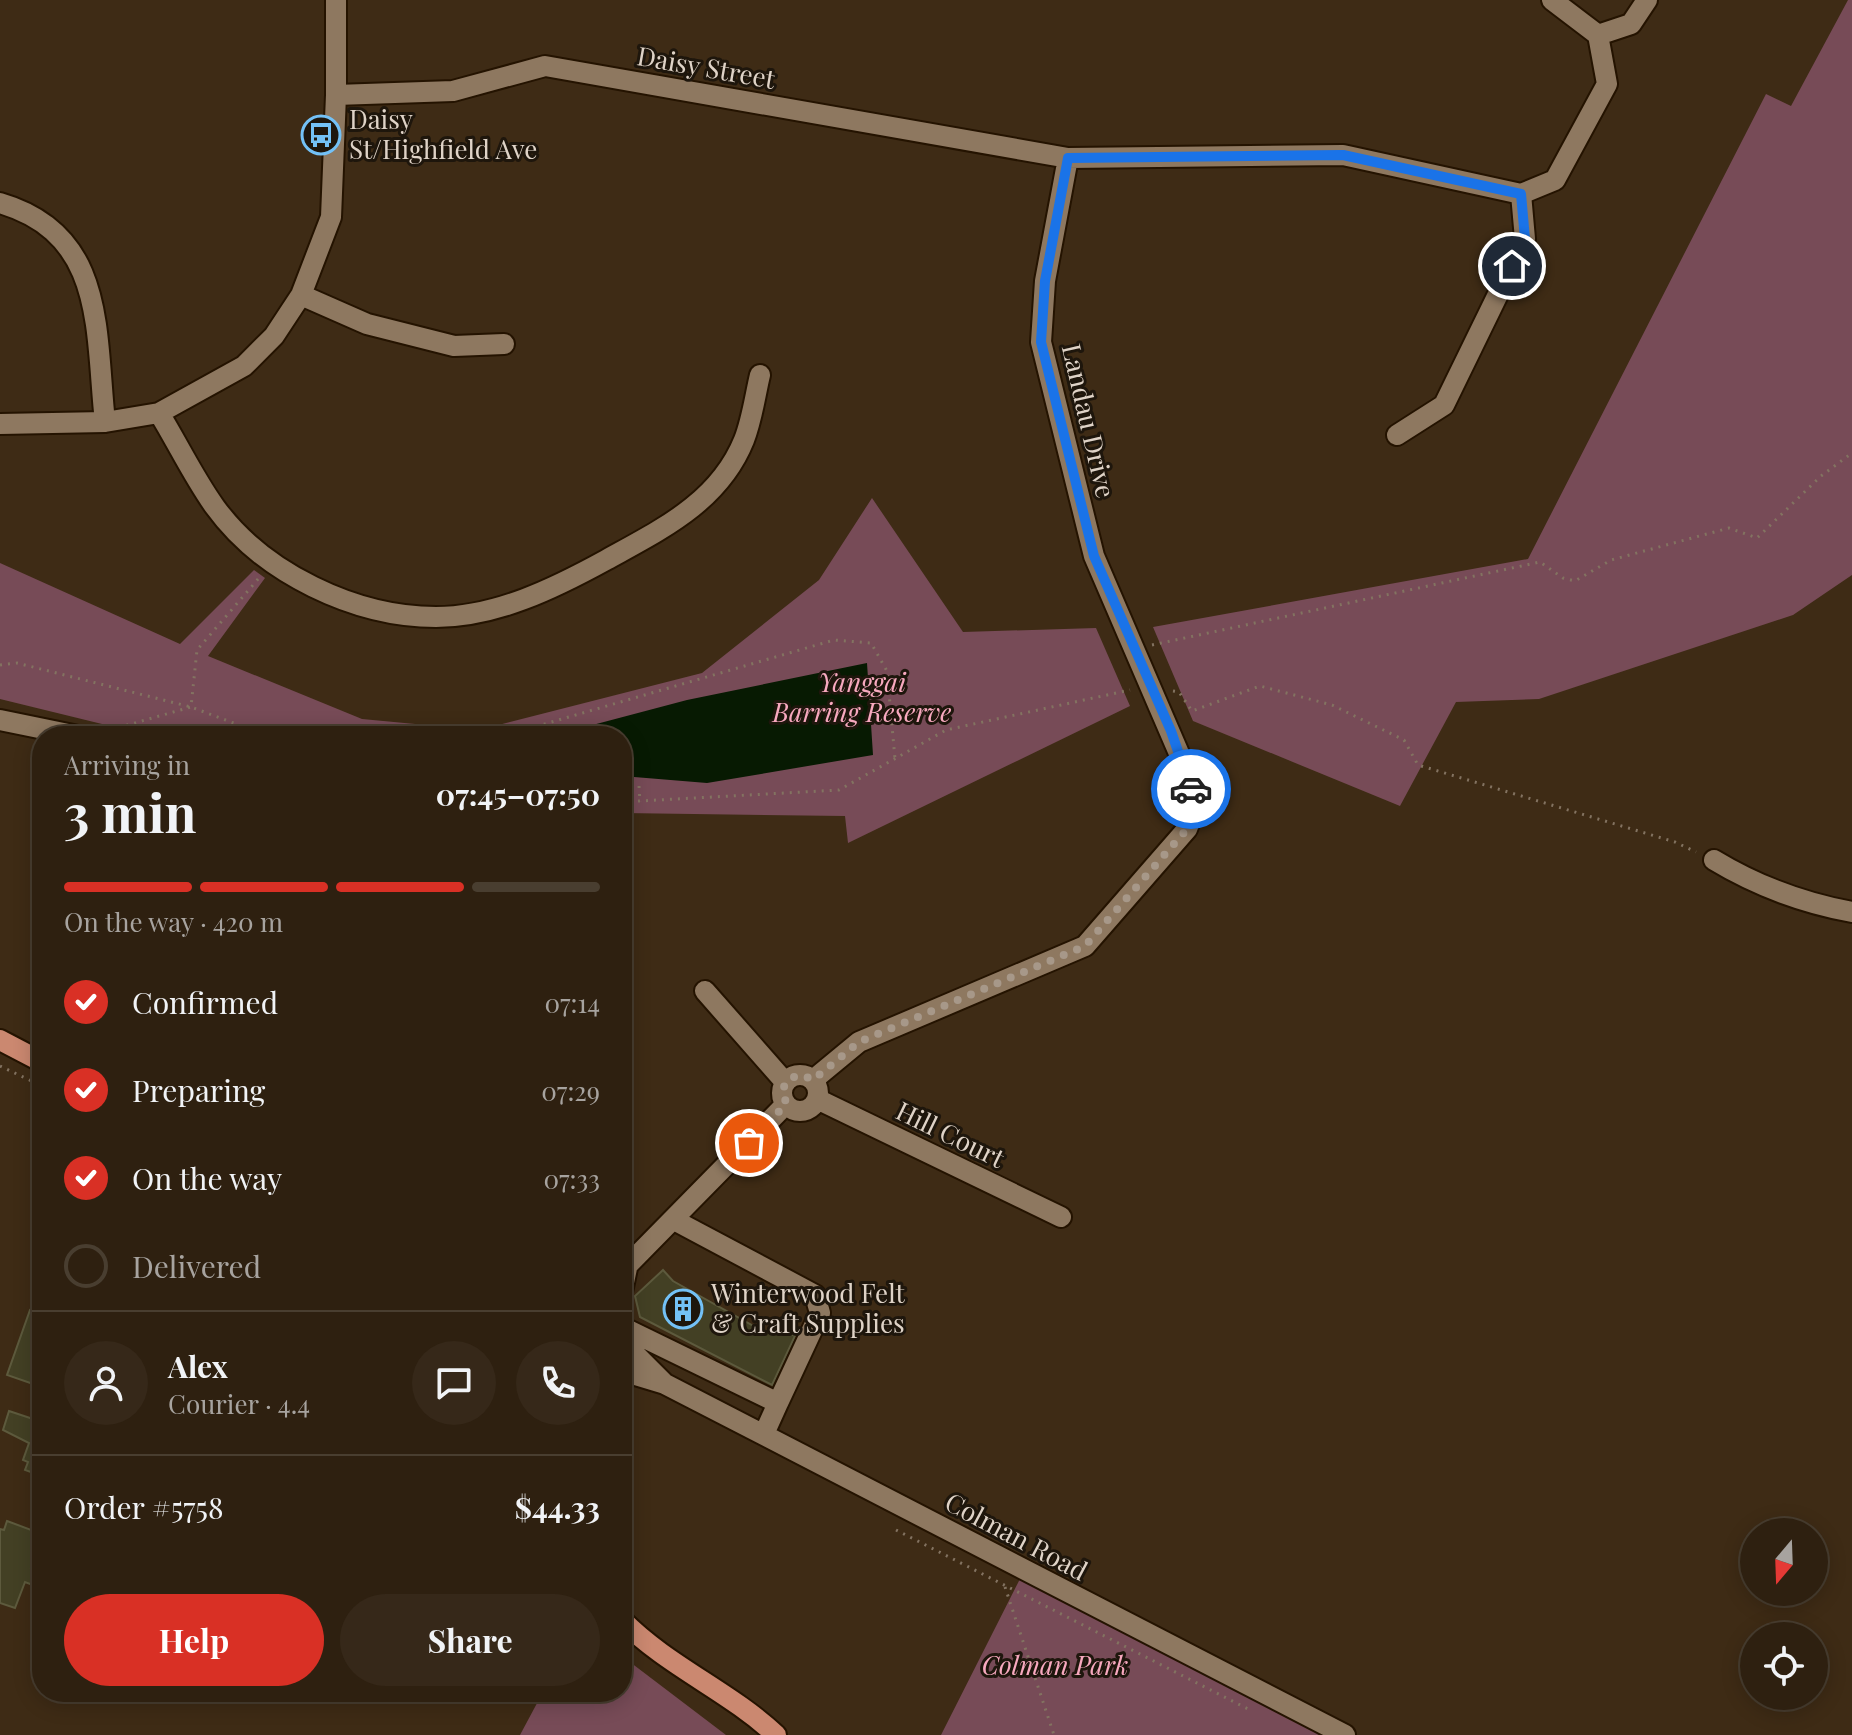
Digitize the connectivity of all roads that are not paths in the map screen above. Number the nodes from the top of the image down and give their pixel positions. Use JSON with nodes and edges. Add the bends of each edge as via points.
{"nodes":[{"id":1,"x":336,"y":0,"type":"edge"},
{"id":2,"x":1552,"y":0,"type":"edge"},
{"id":3,"x":1647,"y":0,"type":"edge"},
{"id":4,"x":1598,"y":35,"type":"junction"},
{"id":5,"x":336,"y":95,"type":"junction"},
{"id":6,"x":1068,"y":158,"type":"junction"},
{"id":7,"x":1521,"y":194,"type":"junction"},
{"id":8,"x":0,"y":203,"type":"edge"},
{"id":9,"x":301,"y":295,"type":"junction"},
{"id":10,"x":504,"y":344,"type":"dead end"},
{"id":11,"x":760,"y":375,"type":"dead end"},
{"id":12,"x":159,"y":413,"type":"junction"},
{"id":13,"x":105,"y":422,"type":"junction"},
{"id":14,"x":0,"y":424,"type":"edge"},
{"id":15,"x":1397,"y":435,"type":"dead end"},
{"id":16,"x":0,"y":720,"type":"edge"},
{"id":17,"x":32,"y":727,"type":"edge"},
{"id":18,"x":1714,"y":860,"type":"road end"},
{"id":19,"x":1852,"y":912,"type":"edge"},
{"id":20,"x":705,"y":991,"type":"dead end"},
{"id":21,"x":0,"y":1040,"type":"edge"},
{"id":22,"x":32,"y":1057,"type":"edge"},
{"id":23,"x":785,"y":1082,"type":"junction"},
{"id":24,"x":815,"y":1090,"type":"junction"},
{"id":25,"x":786,"y":1104,"type":"junction"},
{"id":26,"x":1061,"y":1217,"type":"dead end"},
{"id":27,"x":674,"y":1220,"type":"junction"},
{"id":28,"x":632,"y":1263,"type":"edge"},
{"id":29,"x":632,"y":1342,"type":"edge"},
{"id":30,"x":632,"y":1349,"type":"edge"},
{"id":31,"x":632,"y":1374,"type":"edge"},
{"id":32,"x":665,"y":1384,"type":"junction"},
{"id":33,"x":778,"y":1403,"type":"junction"},
{"id":34,"x":764,"y":1434,"type":"junction"},
{"id":35,"x":632,"y":1628,"type":"edge"},
{"id":36,"x":776,"y":1735,"type":"edge"},
{"id":37,"x":1345,"y":1735,"type":"edge"}],
"edges":[{"from":1,"to":5,"type":"street"},
{"from":2,"to":4,"type":"street"},
{"from":3,"to":4,"type":"street","via":[[1631,24]]},
{"from":4,"to":7,"type":"street","via":[[1607,84],[1555,180]]},
{"from":5,"to":6,"type":"street","name":"Daisy Street","via":[[453,91],[545,66]]},
{"from":5,"to":9,"type":"street","via":[[331,217]]},
{"from":6,"to":7,"type":"street","via":[[1343,155]]},
{"from":6,"to":24,"type":"street","name":"Landau Drive","via":[[1045,281],[1041,342],[1094,556],[1187,772],[1196,806],[1171,851],[1085,946],[859,1042]]},
{"from":7,"to":15,"type":"street","via":[[1525,239],[1444,405]]},
{"from":8,"to":13,"type":"street","via":[[49,224],[81,266],[89,288]]},
{"from":9,"to":10,"type":"street","via":[[367,324],[454,346]]},
{"from":9,"to":12,"type":"street","via":[[274,336],[244,366]]},
{"from":11,"to":12,"type":"street","via":[[744,440],[709,496],[671,524],[554,588],[504,606],[436,617],[358,605],[315,588],[273,561],[216,508]]},
{"from":12,"to":13,"type":"street"},
{"from":13,"to":14,"type":"street"},
{"from":16,"to":17,"type":"street"},
{"from":18,"to":19,"type":"street","via":[[1749,881]]},
{"from":20,"to":23,"type":"street"},
{"from":21,"to":22,"type":"main road"},
{"from":23,"to":24,"type":"street","via":[[802,1075]]},
{"from":23,"to":25,"type":"street"},
{"from":24,"to":25,"type":"street","via":[[811,1108],[800,1111]]},
{"from":24,"to":26,"type":"street","name":"Hill Court"},
{"from":25,"to":27,"type":"street"},
{"from":27,"to":28,"type":"street"},
{"from":27,"to":33,"type":"street","via":[[815,1295],[820,1313]]},
{"from":29,"to":33,"type":"street"},
{"from":30,"to":32,"type":"street","name":"Colman Road"},
{"from":31,"to":32,"type":"street","name":"Colman Road"},
{"from":32,"to":34,"type":"street","name":"Colman Road"},
{"from":33,"to":34,"type":"street"},
{"from":34,"to":37,"type":"street","name":"Colman Road"},
{"from":35,"to":36,"type":"main road"}]}
